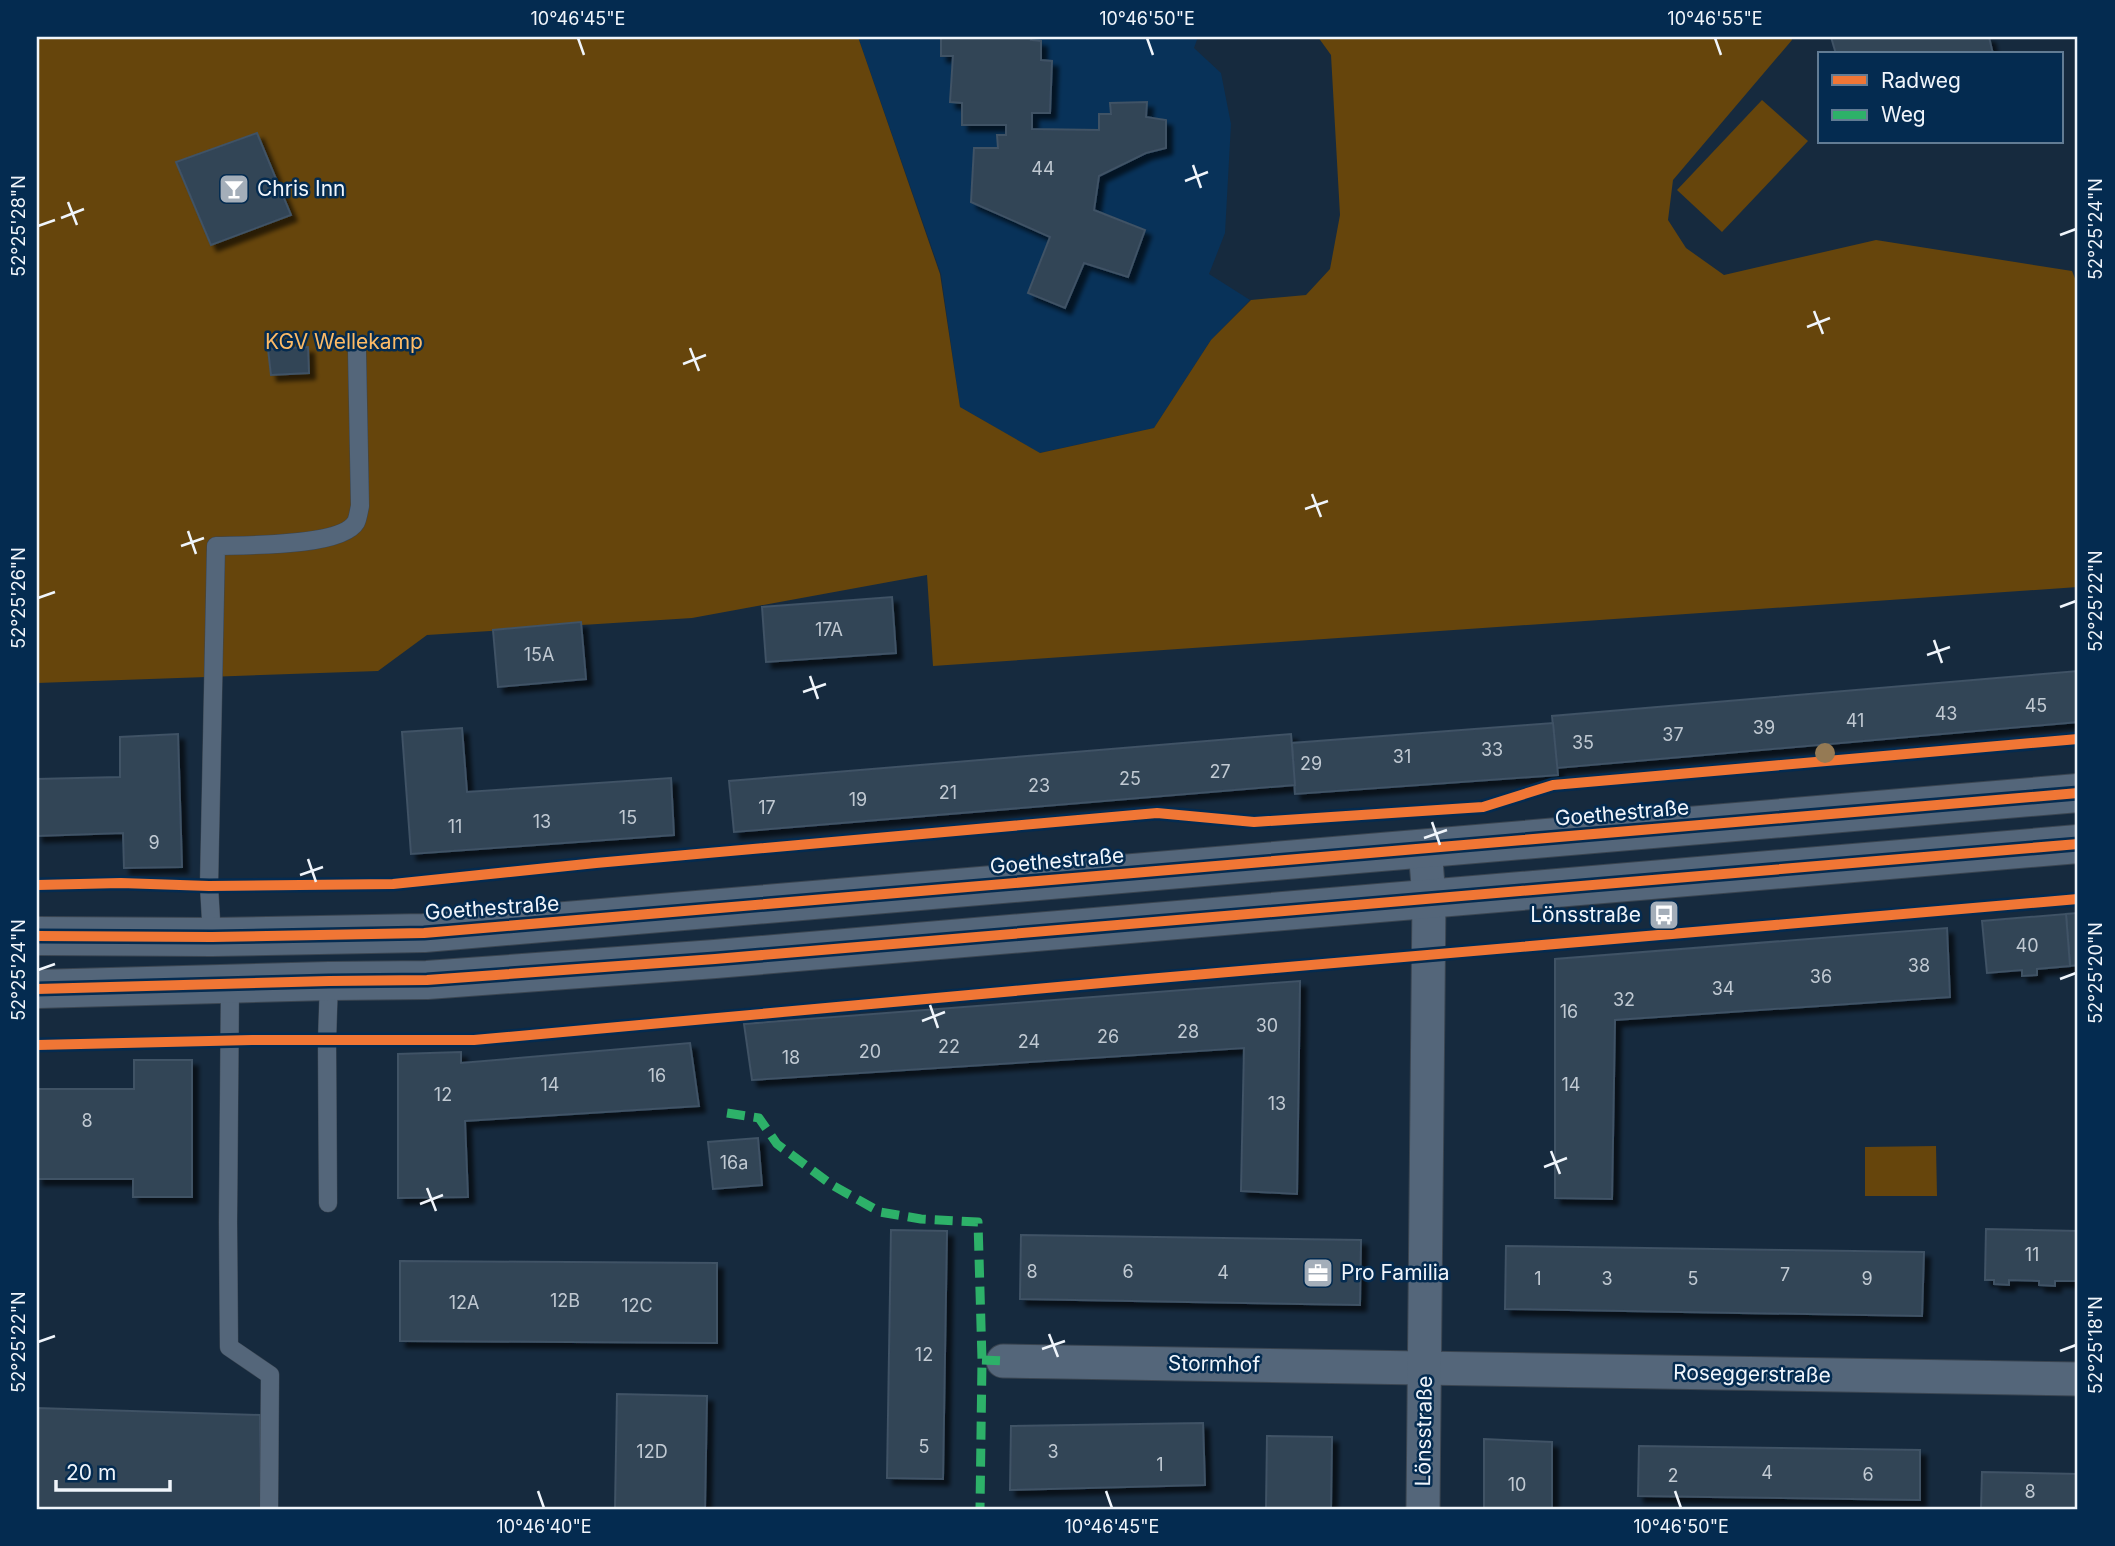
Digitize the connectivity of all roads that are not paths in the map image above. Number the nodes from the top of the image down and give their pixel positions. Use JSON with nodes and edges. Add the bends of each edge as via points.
{"nodes":[{"id":1,"x":357,"y":352,"type":"dead end"},
{"id":2,"x":2078,"y":793,"type":"edge"},
{"id":3,"x":2078,"y":844,"type":"edge"},
{"id":4,"x":1425,"y":849,"type":"junction"},
{"id":5,"x":1429,"y":897,"type":"junction"},
{"id":6,"x":37,"y":936,"type":"edge"},
{"id":7,"x":212,"y":937,"type":"junction"},
{"id":8,"x":329,"y":981,"type":"junction"},
{"id":9,"x":230,"y":985,"type":"junction"},
{"id":10,"x":37,"y":989,"type":"edge"},
{"id":11,"x":328,"y":1203,"type":"dead end"},
{"id":12,"x":1003,"y":1361,"type":"dead end"},
{"id":13,"x":1425,"y":1368,"type":"junction"},
{"id":14,"x":2078,"y":1379,"type":"edge"},
{"id":15,"x":269,"y":1509,"type":"edge"},
{"id":16,"x":1423,"y":1509,"type":"edge"}],
"edges":[{"from":1,"to":7,"type":"lane","via":[[360,506],[356,523],[340,535],[317,540],[216,546],[209,886]]},
{"from":2,"to":4,"type":"street","name":"Goethestraße"},
{"from":3,"to":5,"type":"street"},
{"from":4,"to":5,"type":"street","name":"Lönsstraße"},
{"from":4,"to":7,"type":"street","name":"Goethestraße","via":[[424,933]]},
{"from":5,"to":8,"type":"street","via":[[687,961],[427,980]]},
{"from":5,"to":13,"type":"street","name":"Lönsstraße"},
{"from":6,"to":7,"type":"street","name":"Goethestraße"},
{"from":8,"to":9,"type":"street"},
{"from":8,"to":11,"type":"lane"},
{"from":9,"to":10,"type":"street"},
{"from":9,"to":15,"type":"lane","via":[[229,1347],[270,1376]]},
{"from":12,"to":13,"type":"street","name":"Stormhof"},
{"from":13,"to":14,"type":"street","name":"Roseggerstraße"},
{"from":13,"to":16,"type":"street","name":"Lönsstraße"}]}
